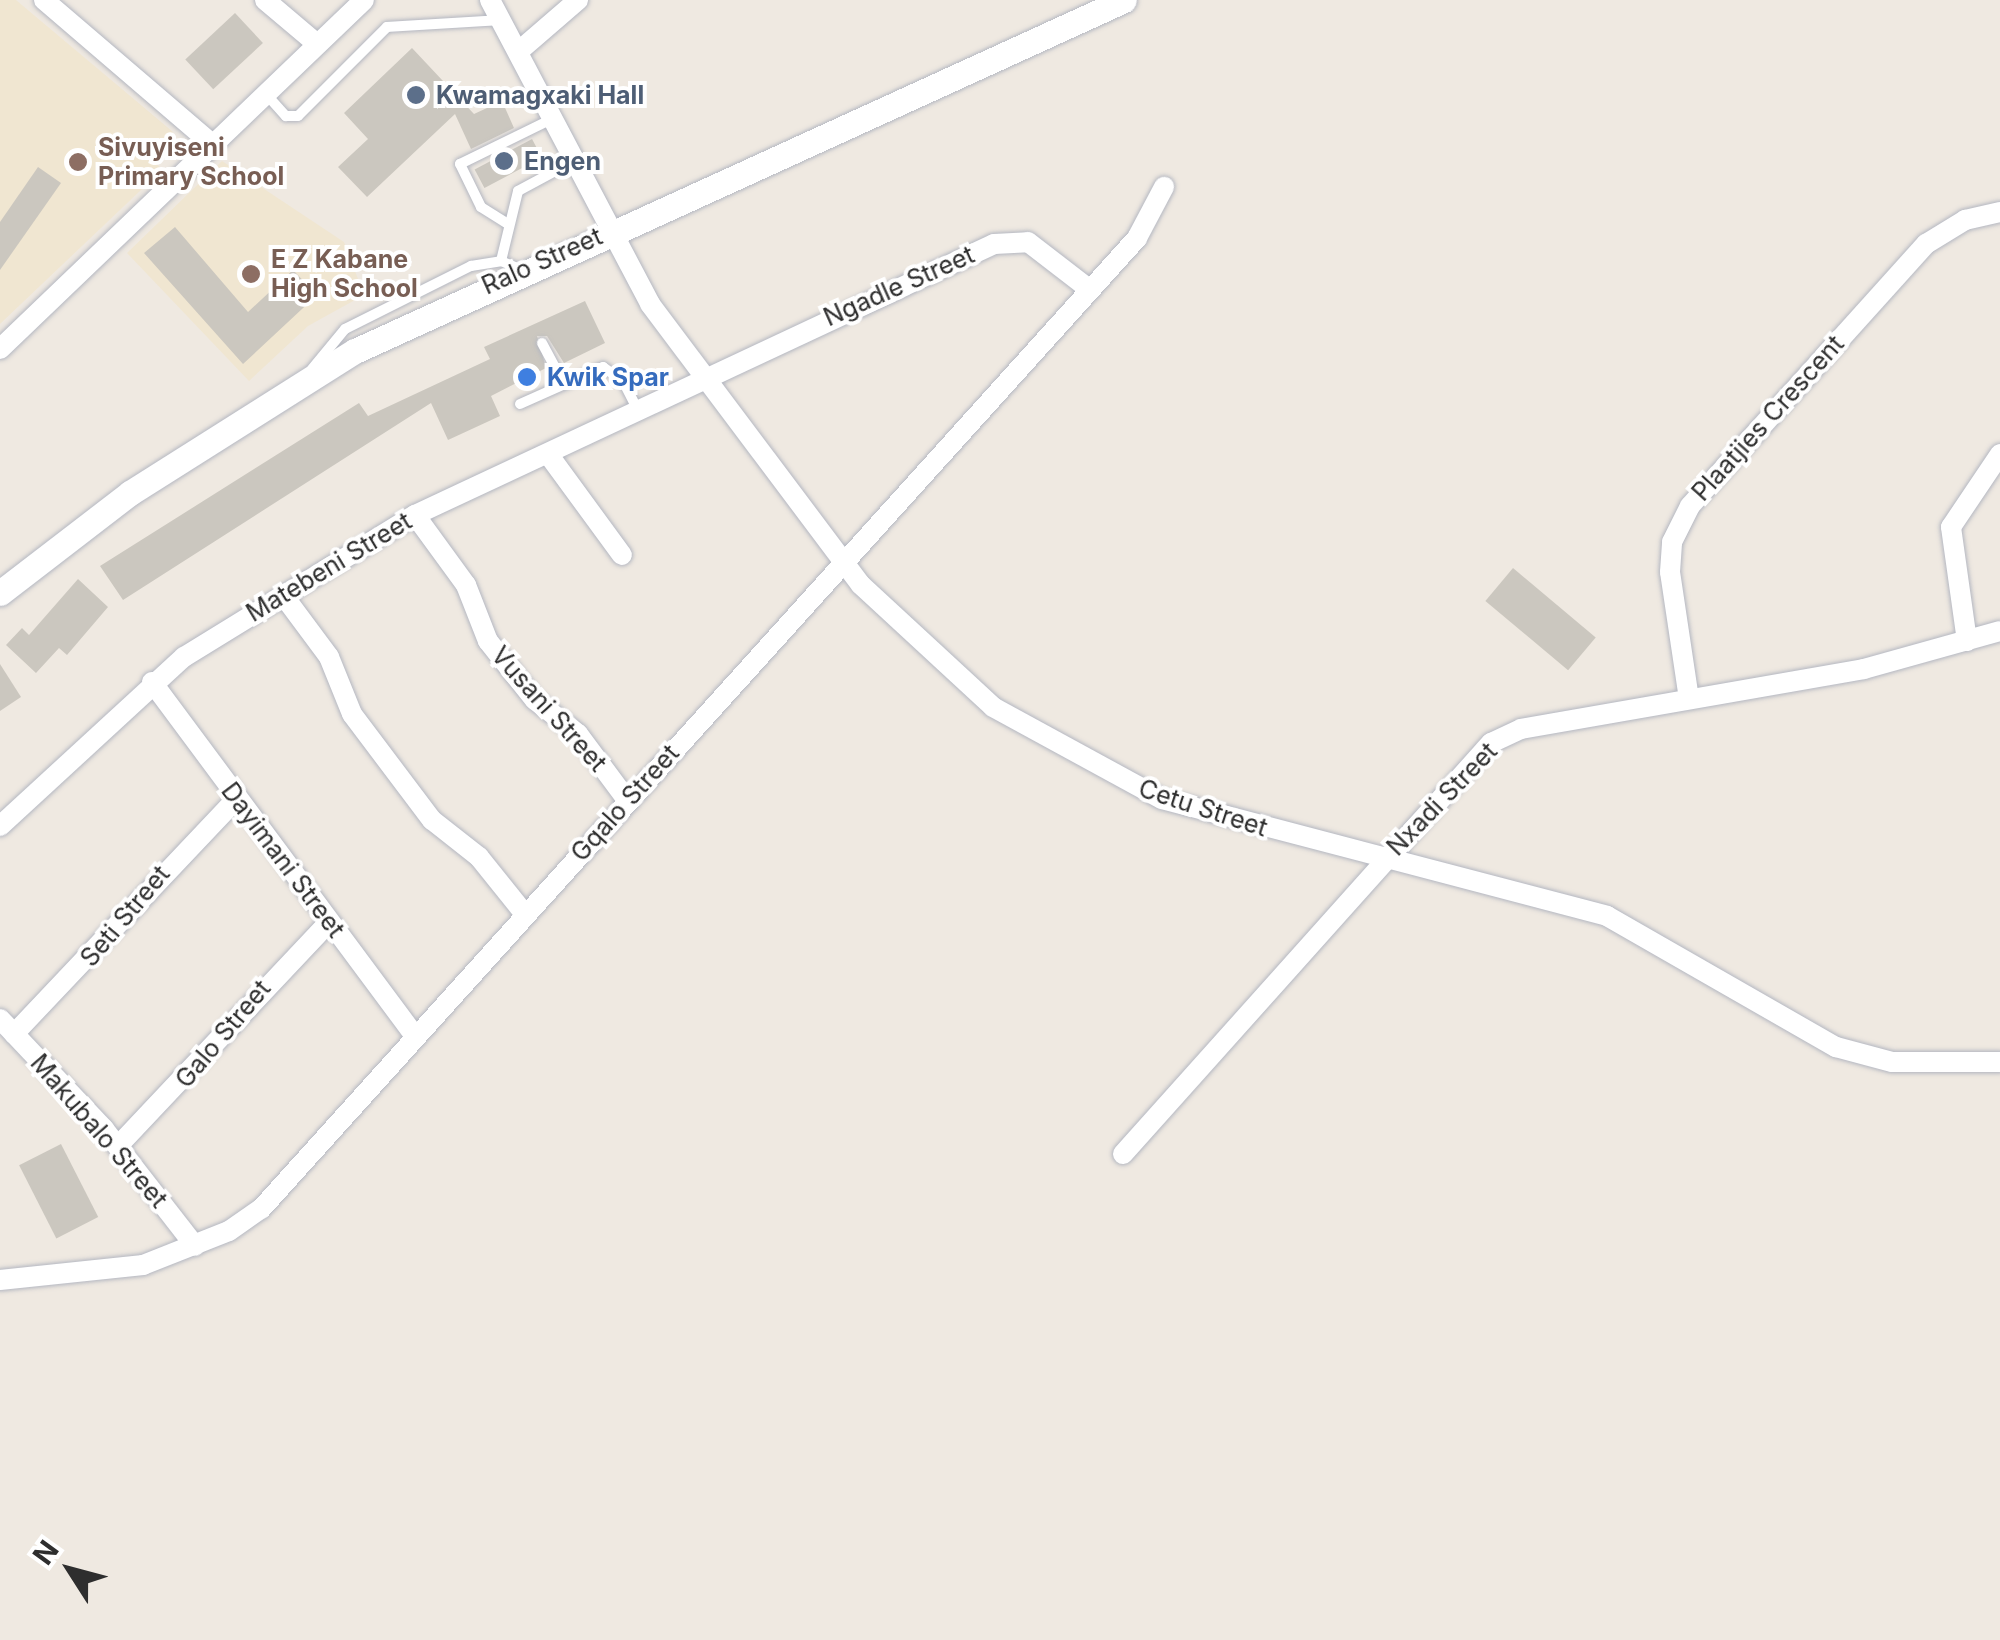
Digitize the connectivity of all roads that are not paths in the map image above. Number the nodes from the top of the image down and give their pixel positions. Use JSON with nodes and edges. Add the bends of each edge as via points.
{"nodes":[{"id":1,"x":44,"y":0,"type":"edge"},
{"id":2,"x":265,"y":0,"type":"edge"},
{"id":3,"x":364,"y":0,"type":"edge"},
{"id":4,"x":490,"y":0,"type":"edge"},
{"id":5,"x":578,"y":0,"type":"edge"},
{"id":6,"x":1124,"y":0,"type":"edge"},
{"id":7,"x":502,"y":20,"type":"junction"},
{"id":8,"x":317,"y":44,"type":"junction"},
{"id":9,"x":519,"y":51,"type":"junction"},
{"id":10,"x":266,"y":94,"type":"junction"},
{"id":11,"x":552,"y":120,"type":"junction"},
{"id":12,"x":213,"y":145,"type":"junction"},
{"id":13,"x":572,"y":162,"type":"junction"},
{"id":14,"x":1164,"y":187,"type":"dead end"},
{"id":15,"x":2000,"y":212,"type":"edge"},
{"id":16,"x":508,"y":224,"type":"junction"},
{"id":17,"x":606,"y":234,"type":"junction"},
{"id":18,"x":512,"y":266,"type":"junction"},
{"id":19,"x":1089,"y":289,"type":"junction"},
{"id":20,"x":542,"y":343,"type":"dead end"},
{"id":21,"x":0,"y":349,"type":"edge"},
{"id":22,"x":706,"y":380,"type":"junction"},
{"id":23,"x":564,"y":384,"type":"junction"},
{"id":24,"x":520,"y":404,"type":"dead end"},
{"id":25,"x":638,"y":412,"type":"junction"},
{"id":26,"x":548,"y":454,"type":"junction"},
{"id":27,"x":2000,"y":454,"type":"edge"},
{"id":28,"x":415,"y":515,"type":"junction"},
{"id":29,"x":622,"y":555,"type":"dead end"},
{"id":30,"x":842,"y":562,"type":"junction"},
{"id":31,"x":0,"y":593,"type":"edge"},
{"id":32,"x":283,"y":594,"type":"junction"},
{"id":33,"x":2000,"y":630,"type":"edge"},
{"id":34,"x":1967,"y":641,"type":"junction"},
{"id":35,"x":152,"y":682,"type":"junction"},
{"id":36,"x":1689,"y":699,"type":"junction"},
{"id":37,"x":236,"y":799,"type":"junction"},
{"id":38,"x":628,"y":800,"type":"junction"},
{"id":39,"x":0,"y":826,"type":"edge"},
{"id":40,"x":1387,"y":856,"type":"junction"},
{"id":41,"x":524,"y":913,"type":"junction"},
{"id":42,"x":328,"y":922,"type":"junction"},
{"id":43,"x":7,"y":1027,"type":"edge"},
{"id":44,"x":415,"y":1036,"type":"junction"},
{"id":45,"x":2000,"y":1062,"type":"edge"},
{"id":46,"x":118,"y":1146,"type":"junction"},
{"id":47,"x":1123,"y":1154,"type":"dead end"},
{"id":48,"x":195,"y":1246,"type":"junction"},
{"id":49,"x":0,"y":1280,"type":"edge"}],
"edges":[{"from":1,"to":12,"type":"street"},
{"from":2,"to":8,"type":"street"},
{"from":3,"to":8,"type":"street"},
{"from":4,"to":7,"type":"street","name":"Cetu Street"},
{"from":5,"to":9,"type":"street"},
{"from":6,"to":17,"type":"street","name":"Ralo Street"},
{"from":7,"to":9,"type":"street","name":"Cetu Street"},
{"from":7,"to":10,"type":"lane","via":[[387,27],[298,116],[286,116]]},
{"from":8,"to":10,"type":"street"},
{"from":9,"to":11,"type":"street","name":"Cetu Street"},
{"from":10,"to":12,"type":"street"},
{"from":11,"to":13,"type":"street","name":"Cetu Street"},
{"from":11,"to":16,"type":"lane","via":[[460,164],[481,207]]},
{"from":12,"to":21,"type":"street"},
{"from":13,"to":16,"type":"lane","via":[[518,192]]},
{"from":13,"to":17,"type":"street","name":"Cetu Street"},
{"from":14,"to":19,"type":"street","name":"Gqalo Street","via":[[1146,227]]},
{"from":15,"to":36,"type":"street","name":"Plaatjies Crescent","via":[[1965,220],[1926,244],[1690,506],[1672,542],[1670,572]]},
{"from":16,"to":18,"type":"lane"},
{"from":17,"to":18,"type":"street","name":"Ralo Street"},
{"from":17,"to":22,"type":"street","name":"Cetu Street"},
{"from":18,"to":31,"type":"street","name":"Ralo Street","via":[[306,378],[130,492]]},
{"from":19,"to":22,"type":"street","name":"Ngadle Street","via":[[1028,242],[1004,241],[748,352]]},
{"from":19,"to":30,"type":"street","name":"Gqalo Street"},
{"from":20,"to":23,"type":"lane"},
{"from":22,"to":25,"type":"street","name":"Matebeni Street"},
{"from":22,"to":30,"type":"street","name":"Cetu Street"},
{"from":23,"to":24,"type":"lane"},
{"from":23,"to":25,"type":"lane","via":[[606,368]]},
{"from":25,"to":26,"type":"street","name":"Matebeni Street"},
{"from":26,"to":28,"type":"street","name":"Matebeni Street"},
{"from":26,"to":29,"type":"street"},
{"from":27,"to":34,"type":"street","via":[[1951,527]]},
{"from":28,"to":32,"type":"street","name":"Matebeni Street"},
{"from":28,"to":38,"type":"street","name":"Vusani Street","via":[[466,584],[479,629],[534,700],[578,734]]},
{"from":30,"to":38,"type":"street","name":"Gqalo Street"},
{"from":30,"to":40,"type":"street","name":"Cetu Street","via":[[962,684],[1094,767],[1204,812]]},
{"from":32,"to":35,"type":"street","name":"Matebeni Street"},
{"from":32,"to":41,"type":"street","via":[[330,657],[352,714],[432,820],[478,858]]},
{"from":33,"to":34,"type":"street","name":"Nxadi Street"},
{"from":34,"to":36,"type":"street","name":"Nxadi Street","via":[[1864,669]]},
{"from":35,"to":37,"type":"street","name":"Dayimani Street"},
{"from":35,"to":39,"type":"street","name":"Matebeni Street"},
{"from":36,"to":40,"type":"street","name":"Nxadi Street","via":[[1502,737]]},
{"from":37,"to":42,"type":"street","name":"Dayimani Street"},
{"from":37,"to":43,"type":"street","name":"Seti Street"},
{"from":38,"to":41,"type":"street","name":"Gqalo Street"},
{"from":40,"to":45,"type":"street","name":"Cetu Street","via":[[1607,916],[1836,1048],[1892,1062]]},
{"from":40,"to":47,"type":"street","name":"Nxadi Street"},
{"from":41,"to":44,"type":"street","name":"Gqalo Street"},
{"from":42,"to":44,"type":"street","name":"Dayimani Street"},
{"from":42,"to":46,"type":"street","name":"Galo Street"},
{"from":43,"to":46,"type":"street","name":"Makubalo Street"},
{"from":44,"to":48,"type":"street","name":"Gqalo Street","via":[[260,1210]]},
{"from":46,"to":48,"type":"street","name":"Makubalo Street"},
{"from":48,"to":49,"type":"street","name":"Gqalo Street","via":[[100,1274]]}]}
